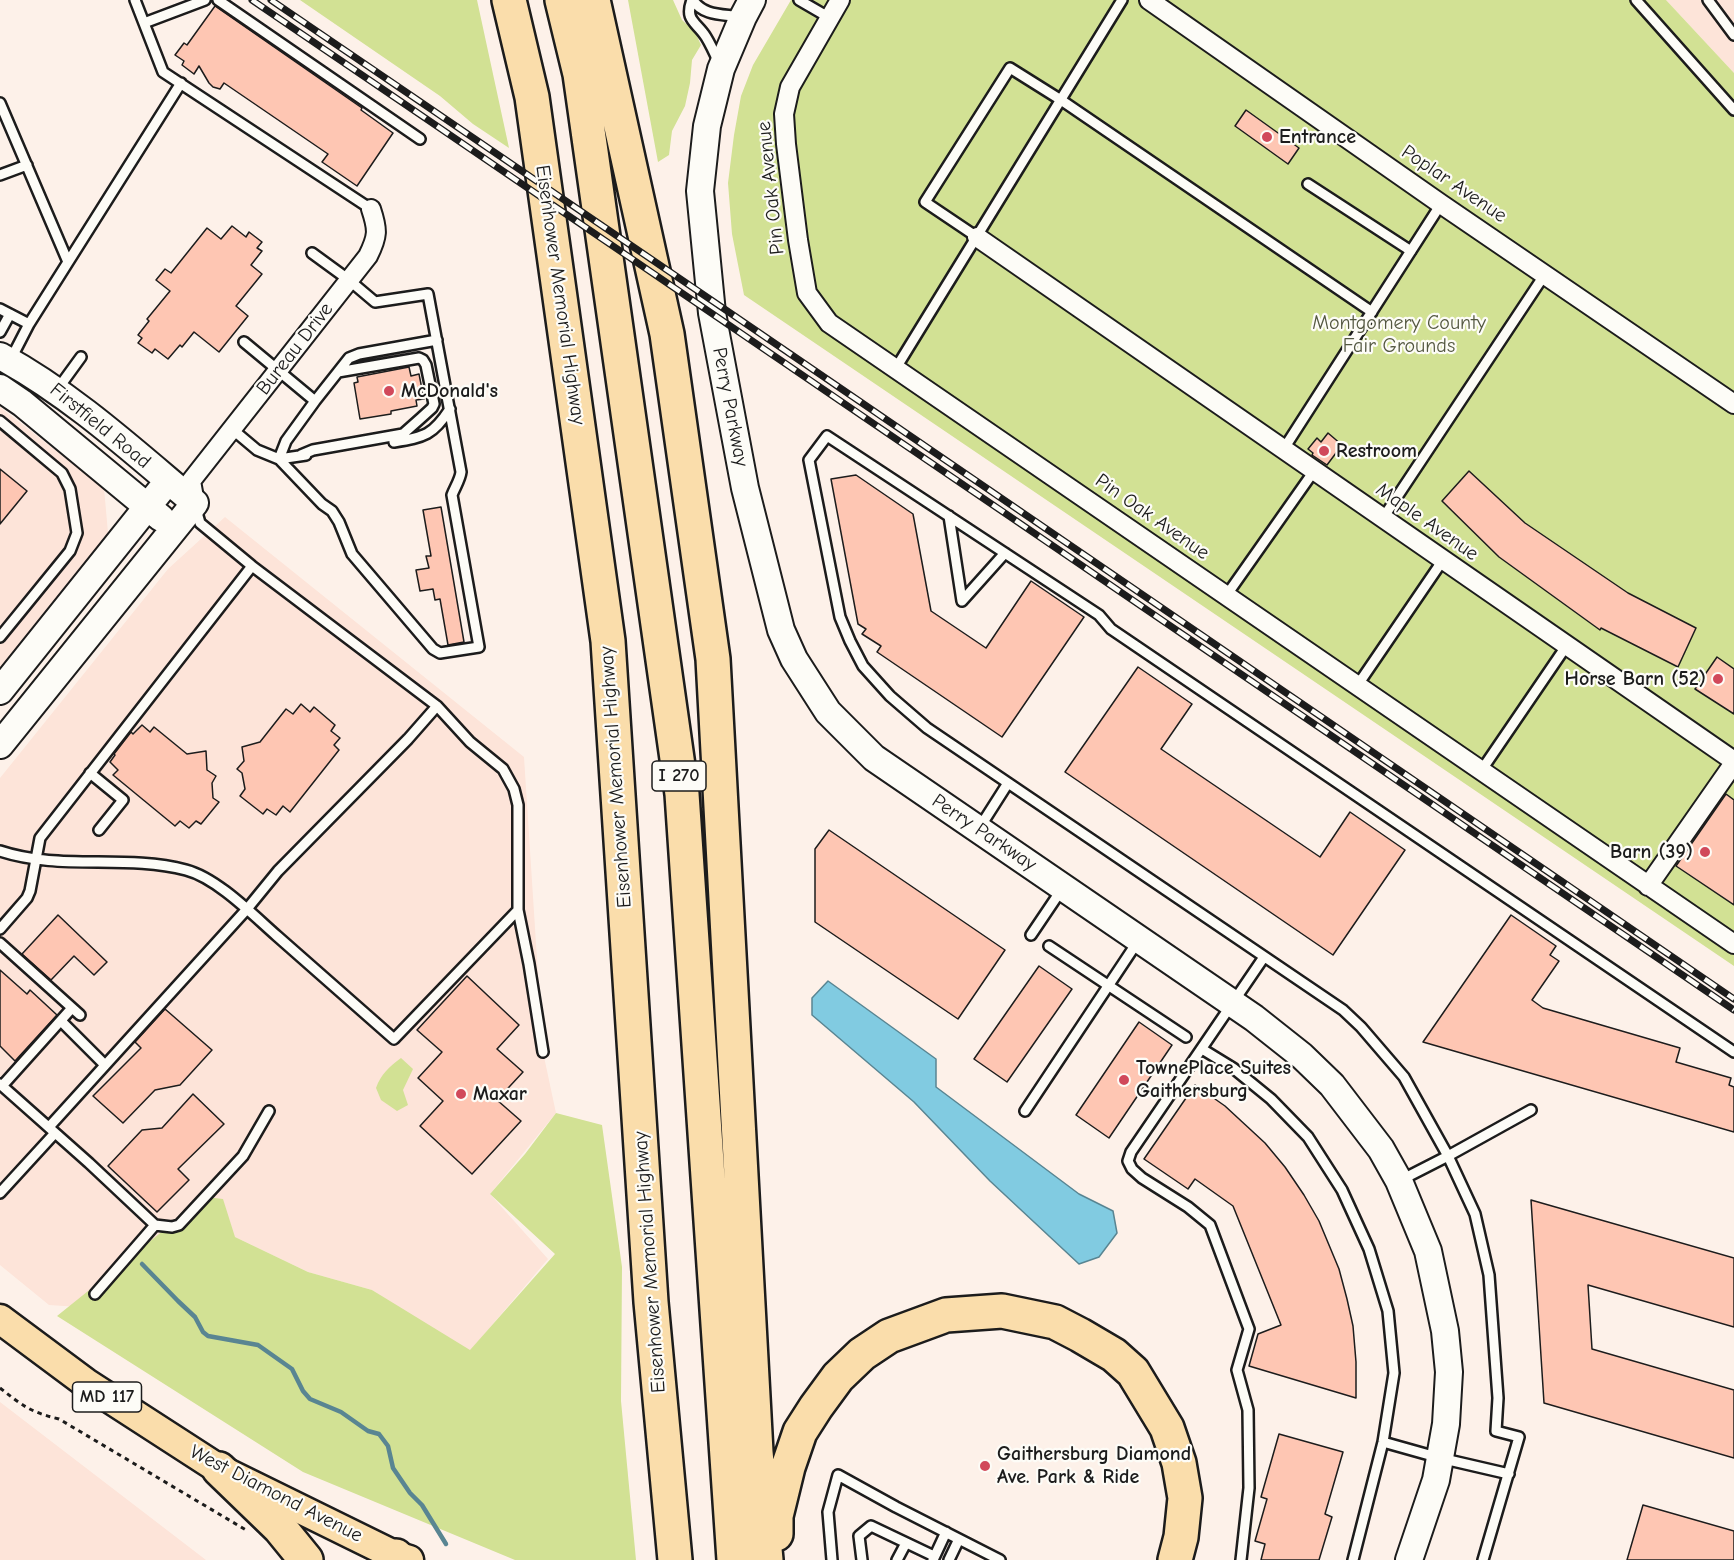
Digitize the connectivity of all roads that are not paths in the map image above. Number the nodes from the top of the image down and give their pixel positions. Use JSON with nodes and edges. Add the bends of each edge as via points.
{"nodes":[{"id":1,"x":135,"y":0,"type":"edge"},
{"id":2,"x":205,"y":0,"type":"edge"},
{"id":3,"x":218,"y":0,"type":"edge"},
{"id":4,"x":509,"y":0,"type":"edge"},
{"id":5,"x":562,"y":0,"type":"edge"},
{"id":6,"x":593,"y":0,"type":"edge"},
{"id":7,"x":602,"y":0,"type":"edge"},
{"id":8,"x":693,"y":0,"type":"edge"},
{"id":9,"x":799,"y":0,"type":"edge"},
{"id":10,"x":840,"y":0,"type":"edge"},
{"id":11,"x":1122,"y":0,"type":"edge"},
{"id":12,"x":1149,"y":0,"type":"edge"},
{"id":13,"x":1636,"y":0,"type":"edge"},
{"id":14,"x":1708,"y":0,"type":"edge"},
{"id":15,"x":747,"y":8,"type":"edge"},
{"id":16,"x":830,"y":18,"type":"junction"},
{"id":17,"x":144,"y":23,"type":"junction"},
{"id":18,"x":601,"y":33,"type":"junction"},
{"id":19,"x":1734,"y":35,"type":"edge"},
{"id":20,"x":721,"y":69,"type":"junction"},
{"id":21,"x":181,"y":83,"type":"junction"},
{"id":22,"x":1061,"y":100,"type":"junction"},
{"id":23,"x":0,"y":103,"type":"edge"},
{"id":24,"x":1734,"y":110,"type":"edge"},
{"id":25,"x":420,"y":139,"type":"dead end"},
{"id":26,"x":27,"y":165,"type":"junction"},
{"id":27,"x":0,"y":175,"type":"edge"},
{"id":28,"x":1308,"y":184,"type":"dead end"},
{"id":29,"x":1441,"y":204,"type":"junction"},
{"id":30,"x":371,"y":209,"type":"joint"},
{"id":31,"x":977,"y":237,"type":"junction"},
{"id":32,"x":1410,"y":251,"type":"junction"},
{"id":33,"x":312,"y":253,"type":"dead end"},
{"id":34,"x":68,"y":262,"type":"junction"},
{"id":35,"x":1545,"y":274,"type":"junction"},
{"id":36,"x":349,"y":280,"type":"junction"},
{"id":37,"x":0,"y":309,"type":"edge"},
{"id":38,"x":1372,"y":312,"type":"junction"},
{"id":39,"x":10,"y":314,"type":"junction"},
{"id":40,"x":29,"y":324,"type":"junction"},
{"id":41,"x":0,"y":332,"type":"edge"},
{"id":42,"x":437,"y":340,"type":"junction"},
{"id":43,"x":244,"y":342,"type":"dead end"},
{"id":44,"x":0,"y":355,"type":"edge"},
{"id":45,"x":81,"y":357,"type":"dead end"},
{"id":46,"x":896,"y":368,"type":"junction"},
{"id":47,"x":278,"y":371,"type":"junction"},
{"id":48,"x":338,"y":372,"type":"junction"},
{"id":49,"x":0,"y":388,"type":"edge"},
{"id":50,"x":57,"y":390,"type":"junction"},
{"id":51,"x":315,"y":401,"type":"junction"},
{"id":52,"x":1734,"y":404,"type":"edge"},
{"id":53,"x":450,"y":409,"type":"junction"},
{"id":54,"x":0,"y":421,"type":"edge"},
{"id":55,"x":232,"y":429,"type":"junction"},
{"id":56,"x":1283,"y":450,"type":"junction"},
{"id":57,"x":301,"y":456,"type":"junction"},
{"id":58,"x":279,"y":459,"type":"junction"},
{"id":59,"x":1314,"y":471,"type":"junction"},
{"id":60,"x":189,"y":497,"type":"junction"},
{"id":61,"x":147,"y":507,"type":"junction"},
{"id":62,"x":949,"y":516,"type":"junction"},
{"id":63,"x":1383,"y":518,"type":"junction"},
{"id":64,"x":174,"y":528,"type":"junction"},
{"id":65,"x":1005,"y":553,"type":"junction"},
{"id":66,"x":1443,"y":560,"type":"junction"},
{"id":67,"x":252,"y":566,"type":"junction"},
{"id":68,"x":1226,"y":596,"type":"junction"},
{"id":69,"x":0,"y":637,"type":"edge"},
{"id":70,"x":1567,"y":645,"type":"junction"},
{"id":71,"x":1357,"y":686,"type":"junction"},
{"id":72,"x":0,"y":691,"type":"edge"},
{"id":73,"x":437,"y":706,"type":"junction"},
{"id":74,"x":0,"y":745,"type":"edge"},
{"id":75,"x":1734,"y":762,"type":"edge"},
{"id":76,"x":1481,"y":771,"type":"junction"},
{"id":77,"x":90,"y":773,"type":"junction"},
{"id":78,"x":1008,"y":783,"type":"junction"},
{"id":79,"x":99,"y":830,"type":"dead end"},
{"id":80,"x":979,"y":830,"type":"junction"},
{"id":81,"x":0,"y":851,"type":"edge"},
{"id":82,"x":36,"y":860,"type":"junction"},
{"id":83,"x":1648,"y":886,"type":"junction"},
{"id":84,"x":1064,"y":887,"type":"junction"},
{"id":85,"x":247,"y":909,"type":"junction"},
{"id":86,"x":518,"y":910,"type":"junction"},
{"id":87,"x":0,"y":929,"type":"edge"},
{"id":88,"x":1031,"y":935,"type":"dead end"},
{"id":89,"x":1140,"y":939,"type":"junction"},
{"id":90,"x":0,"y":943,"type":"edge"},
{"id":91,"x":1734,"y":944,"type":"edge"},
{"id":92,"x":1049,"y":946,"type":"dead end"},
{"id":93,"x":1264,"y":957,"type":"junction"},
{"id":94,"x":1108,"y":986,"type":"junction"},
{"id":95,"x":1233,"y":1003,"type":"junction"},
{"id":96,"x":72,"y":1008,"type":"junction"},
{"id":97,"x":80,"y":1015,"type":"dead end"},
{"id":98,"x":61,"y":1021,"type":"junction"},
{"id":99,"x":1186,"y":1037,"type":"dead end"},
{"id":100,"x":1202,"y":1049,"type":"junction"},
{"id":101,"x":543,"y":1052,"type":"dead end"},
{"id":102,"x":1734,"y":1052,"type":"edge"},
{"id":103,"x":105,"y":1065,"type":"junction"},
{"id":104,"x":1,"y":1085,"type":"edge"},
{"id":105,"x":1531,"y":1110,"type":"dead end"},
{"id":106,"x":269,"y":1111,"type":"dead end"},
{"id":107,"x":1025,"y":1111,"type":"dead end"},
{"id":108,"x":52,"y":1130,"type":"junction"},
{"id":109,"x":1448,"y":1156,"type":"junction"},
{"id":110,"x":1399,"y":1181,"type":"junction"},
{"id":111,"x":0,"y":1193,"type":"edge"},
{"id":112,"x":155,"y":1225,"type":"junction"},
{"id":113,"x":95,"y":1294,"type":"dead end"},
{"id":114,"x":0,"y":1319,"type":"edge"},
{"id":115,"x":1383,"y":1442,"type":"junction"},
{"id":116,"x":1440,"y":1458,"type":"junction"},
{"id":117,"x":219,"y":1469,"type":"junction"},
{"id":118,"x":1509,"y":1474,"type":"junction"},
{"id":119,"x":946,"y":1532,"type":"junction"},
{"id":120,"x":959,"y":1539,"type":"junction"},
{"id":121,"x":906,"y":1543,"type":"junction"},
{"id":122,"x":934,"y":1558,"type":"edge"},
{"id":123,"x":400,"y":1559,"type":"edge"},
{"id":124,"x":306,"y":1560,"type":"edge"},
{"id":125,"x":675,"y":1560,"type":"edge"},
{"id":126,"x":734,"y":1560,"type":"edge"},
{"id":127,"x":766,"y":1560,"type":"edge"},
{"id":128,"x":775,"y":1560,"type":"edge"},
{"id":129,"x":832,"y":1560,"type":"edge"},
{"id":130,"x":862,"y":1560,"type":"edge"},
{"id":131,"x":897,"y":1560,"type":"edge"},
{"id":132,"x":949,"y":1560,"type":"edge"},
{"id":133,"x":1000,"y":1560,"type":"edge"},
{"id":134,"x":1175,"y":1560,"type":"edge"},
{"id":135,"x":1241,"y":1560,"type":"edge"},
{"id":136,"x":1353,"y":1560,"type":"edge"},
{"id":137,"x":1409,"y":1560,"type":"edge"},
{"id":138,"x":1482,"y":1560,"type":"edge"}],
"edges":[{"from":1,"to":17,"type":"lane"},
{"from":2,"to":17,"type":"lane"},
{"from":3,"to":25,"type":"lane"},
{"from":4,"to":125,"type":"highway","name":"Eisenhower Memorial Highway","via":[[532,97],[608,640],[651,1290]]},
{"from":5,"to":126,"type":"highway","number":"I 270","via":[[580,75],[682,794]]},
{"from":6,"to":18,"type":"highway","number":"I 270"},
{"from":7,"to":18,"type":"highway"},
{"from":8,"to":15,"type":"lane","via":[[703,10]]},
{"from":8,"to":20,"type":"lane","via":[[689,10],[692,20],[707,38]]},
{"from":9,"to":16,"type":"lane"},
{"from":10,"to":16,"type":"street","name":"Pin Oak Avenue"},
{"from":11,"to":22,"type":"lane"},
{"from":12,"to":29,"type":"street","name":"Poplar Avenue"},
{"from":13,"to":24,"type":"lane"},
{"from":14,"to":19,"type":"lane"},
{"from":15,"to":20,"type":"street","name":"Perry Parkway"},
{"from":16,"to":46,"type":"street","name":"Pin Oak Avenue","via":[[790,87],[784,114],[807,293],[829,323]]},
{"from":17,"to":21,"type":"lane","via":[[163,72]]},
{"from":18,"to":127,"type":"highway","number":"I 270","via":[[667,334],[713,659],[756,1452]]},
{"from":20,"to":80,"type":"street","name":"Perry Parkway","via":[[707,126],[700,191],[711,300],[745,488],[781,630],[828,712],[874,758]]},
{"from":21,"to":30,"type":"lane"},
{"from":21,"to":34,"type":"lane"},
{"from":22,"to":31,"type":"lane"},
{"from":22,"to":31,"type":"lane","via":[[1010,68],[925,202]]},
{"from":22,"to":38,"type":"lane"},
{"from":23,"to":26,"type":"lane"},
{"from":26,"to":27,"type":"lane"},
{"from":26,"to":34,"type":"lane"},
{"from":28,"to":32,"type":"lane"},
{"from":29,"to":32,"type":"lane"},
{"from":29,"to":35,"type":"street","name":"Poplar Avenue"},
{"from":30,"to":36,"type":"street","name":"Bureau Drive","via":[[377,226],[376,240]]},
{"from":31,"to":46,"type":"lane"},
{"from":31,"to":56,"type":"street","name":"Maple Avenue"},
{"from":32,"to":38,"type":"lane"},
{"from":33,"to":36,"type":"lane"},
{"from":34,"to":40,"type":"lane"},
{"from":35,"to":52,"type":"street","name":"Poplar Avenue"},
{"from":35,"to":63,"type":"lane"},
{"from":36,"to":42,"type":"lane","via":[[375,302],[428,294]]},
{"from":36,"to":47,"type":"street","name":"Bureau Drive"},
{"from":37,"to":39,"type":"lane"},
{"from":38,"to":56,"type":"lane"},
{"from":39,"to":40,"type":"lane"},
{"from":39,"to":41,"type":"lane"},
{"from":40,"to":44,"type":"lane","via":[[13,355]]},
{"from":42,"to":48,"type":"lane","via":[[359,354]]},
{"from":42,"to":53,"type":"lane"},
{"from":43,"to":47,"type":"lane"},
{"from":44,"to":50,"type":"street","name":"Firstfield Road"},
{"from":45,"to":50,"type":"lane"},
{"from":46,"to":68,"type":"street","name":"Pin Oak Avenue"},
{"from":47,"to":51,"type":"lane"},
{"from":47,"to":55,"type":"street","name":"Bureau Drive"},
{"from":48,"to":51,"type":"lane"},
{"from":48,"to":57,"type":"lane","via":[[419,358],[426,365],[434,404],[403,435],[313,450]]},
{"from":49,"to":61,"type":"street","name":"Firstfield Road"},
{"from":50,"to":60,"type":"street","name":"Firstfield Road"},
{"from":51,"to":58,"type":"lane","via":[[286,441]]},
{"from":53,"to":57,"type":"lane","via":[[440,425],[411,440]]},
{"from":53,"to":58,"type":"lane","via":[[461,472],[452,495],[479,647],[440,653],[433,649],[352,554],[332,511]]},
{"from":54,"to":69,"type":"lane","via":[[62,472],[70,489],[77,533],[70,551]]},
{"from":55,"to":58,"type":"lane","via":[[256,450]]},
{"from":55,"to":60,"type":"street","name":"Bureau Drive"},
{"from":56,"to":59,"type":"street","name":"Maple Avenue"},
{"from":57,"to":58,"type":"lane"},
{"from":59,"to":63,"type":"street","name":"Maple Avenue"},
{"from":59,"to":68,"type":"lane"},
{"from":60,"to":61,"type":"street","name":"Bureau Drive"},
{"from":60,"to":64,"type":"street","name":"Bureau Drive"},
{"from":60,"to":67,"type":"lane"},
{"from":61,"to":64,"type":"street","name":"Firstfield Road"},
{"from":61,"to":72,"type":"street","name":"Bureau Drive"},
{"from":62,"to":65,"type":"lane"},
{"from":62,"to":65,"type":"lane","via":[[962,601]]},
{"from":62,"to":78,"type":"lane","via":[[826,436],[809,460],[840,617],[862,666],[927,728]]},
{"from":63,"to":66,"type":"street","name":"Maple Avenue"},
{"from":64,"to":74,"type":"street","name":"Bureau Drive"},
{"from":65,"to":102,"type":"lane"},
{"from":66,"to":70,"type":"street","name":"Maple Avenue"},
{"from":66,"to":71,"type":"lane"},
{"from":67,"to":73,"type":"lane"},
{"from":67,"to":77,"type":"lane"},
{"from":68,"to":71,"type":"street","name":"Pin Oak Avenue"},
{"from":70,"to":75,"type":"street","name":"Maple Avenue"},
{"from":70,"to":76,"type":"lane"},
{"from":71,"to":76,"type":"street","name":"Pin Oak Avenue"},
{"from":73,"to":85,"type":"lane","via":[[278,871]]},
{"from":73,"to":86,"type":"lane","via":[[470,742],[503,769],[514,789],[519,821]]},
{"from":75,"to":83,"type":"street"},
{"from":76,"to":83,"type":"street","name":"Pin Oak Avenue"},
{"from":77,"to":79,"type":"lane","via":[[123,800]]},
{"from":77,"to":82,"type":"lane","via":[[39,838]]},
{"from":78,"to":80,"type":"lane"},
{"from":78,"to":93,"type":"lane"},
{"from":80,"to":84,"type":"street","name":"Perry Parkway"},
{"from":81,"to":82,"type":"lane"},
{"from":82,"to":85,"type":"lane","via":[[140,863],[188,870]]},
{"from":82,"to":87,"type":"lane","via":[[27,898]]},
{"from":83,"to":91,"type":"street","name":"Pin Oak Avenue"},
{"from":84,"to":88,"type":"lane"},
{"from":84,"to":89,"type":"street","name":"Perry Parkway"},
{"from":85,"to":86,"type":"lane","via":[[394,1039]]},
{"from":85,"to":103,"type":"lane"},
{"from":86,"to":101,"type":"lane"},
{"from":89,"to":94,"type":"lane"},
{"from":89,"to":95,"type":"street","name":"Perry Parkway"},
{"from":90,"to":96,"type":"lane"},
{"from":92,"to":94,"type":"lane"},
{"from":93,"to":95,"type":"lane"},
{"from":93,"to":109,"type":"lane","via":[[1343,1010],[1361,1027],[1404,1077]]},
{"from":94,"to":99,"type":"lane"},
{"from":94,"to":107,"type":"lane"},
{"from":95,"to":100,"type":"lane"},
{"from":95,"to":110,"type":"street","name":"Perry Parkway","via":[[1302,1056],[1332,1085],[1381,1149]]},
{"from":96,"to":97,"type":"lane"},
{"from":96,"to":98,"type":"lane"},
{"from":98,"to":103,"type":"lane"},
{"from":98,"to":104,"type":"lane"},
{"from":100,"to":115,"type":"lane","via":[[1271,1099],[1308,1137],[1342,1190],[1370,1249],[1388,1311],[1394,1373]]},
{"from":100,"to":135,"type":"lane","via":[[1128,1161],[1142,1178],[1210,1225],[1249,1329],[1237,1370],[1248,1410],[1249,1488]]},
{"from":103,"to":108,"type":"lane"},
{"from":104,"to":108,"type":"lane"},
{"from":105,"to":109,"type":"lane"},
{"from":106,"to":112,"type":"lane","via":[[243,1156],[179,1225]]},
{"from":108,"to":111,"type":"lane"},
{"from":108,"to":112,"type":"lane"},
{"from":109,"to":110,"type":"lane"},
{"from":109,"to":118,"type":"lane","via":[[1475,1214],[1489,1275],[1497,1431],[1519,1437]]},
{"from":110,"to":116,"type":"street","name":"Perry Parkway","via":[[1428,1251],[1445,1331],[1449,1372]]},
{"from":112,"to":113,"type":"lane"},
{"from":114,"to":117,"type":"main road","name":"West Diamond Avenue","number":"MD 117","via":[[86,1383]]},
{"from":115,"to":116,"type":"lane"},
{"from":115,"to":136,"type":"lane"},
{"from":116,"to":118,"type":"lane"},
{"from":116,"to":137,"type":"street","name":"Perry Parkway"},
{"from":117,"to":123,"type":"main road","name":"West Diamond Avenue","number":"MD 117"},
{"from":117,"to":124,"type":"highway","via":[[280,1528]]},
{"from":118,"to":138,"type":"lane"},
{"from":119,"to":120,"type":"lane"},
{"from":119,"to":122,"type":"lane"},
{"from":119,"to":129,"type":"lane","via":[[838,1475],[828,1512]]},
{"from":120,"to":132,"type":"lane"},
{"from":120,"to":133,"type":"lane"},
{"from":121,"to":122,"type":"lane"},
{"from":121,"to":130,"type":"lane","via":[[871,1526],[859,1536]]},
{"from":121,"to":131,"type":"lane"},
{"from":128,"to":134,"type":"highway","via":[[776,1516],[800,1432],[838,1377],[889,1336],[946,1315],[1002,1311],[1055,1322],[1114,1355],[1133,1372],[1167,1428],[1179,1463],[1185,1498]]}]}
